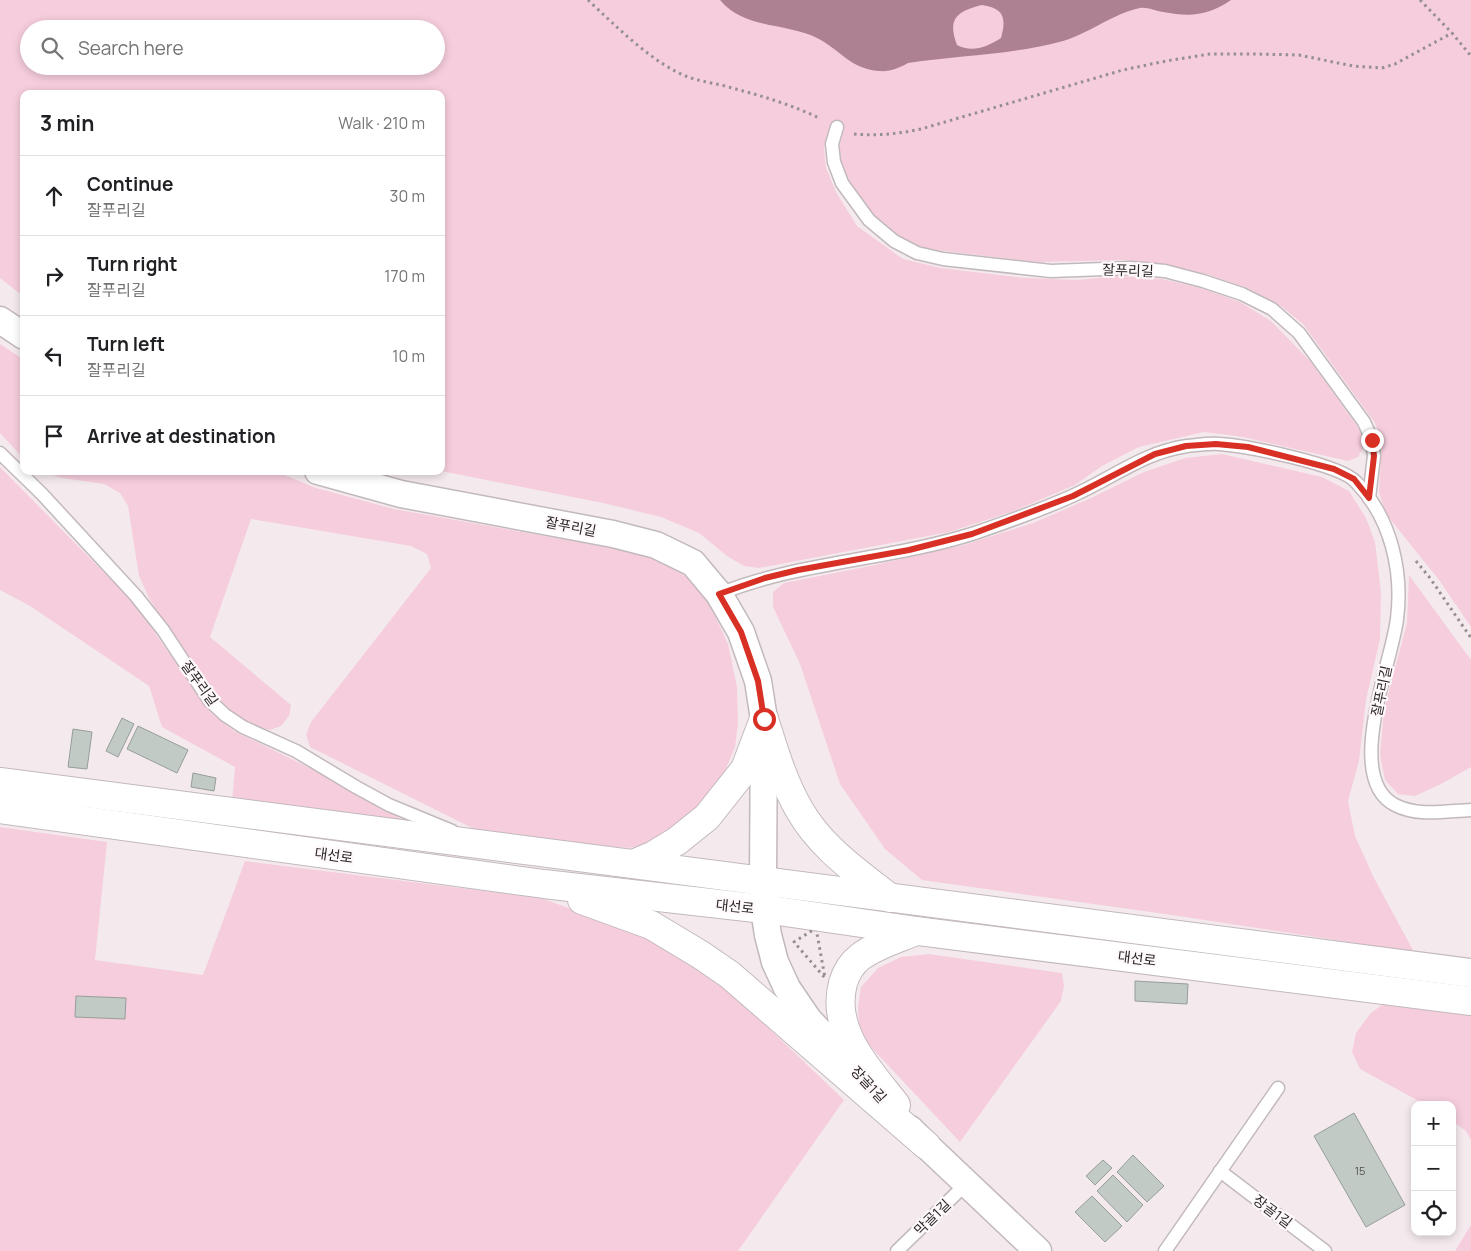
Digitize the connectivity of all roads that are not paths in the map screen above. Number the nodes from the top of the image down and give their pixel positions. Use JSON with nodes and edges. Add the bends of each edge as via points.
{"nodes":[{"id":1,"x":837,"y":127,"type":"road end"},
{"id":2,"x":0,"y":320,"type":"edge"},
{"id":3,"x":20,"y":333,"type":"edge"},
{"id":4,"x":0,"y":453,"type":"edge"},
{"id":5,"x":20,"y":473,"type":"edge"},
{"id":6,"x":23,"y":475,"type":"edge"},
{"id":7,"x":332,"y":475,"type":"edge"},
{"id":8,"x":1369,"y":498,"type":"junction"},
{"id":9,"x":719,"y":594,"type":"junction"},
{"id":10,"x":764,"y":719,"type":"junction"},
{"id":11,"x":0,"y":782,"type":"edge"},
{"id":12,"x":0,"y":809,"type":"edge"},
{"id":13,"x":1471,"y":810,"type":"edge"},
{"id":14,"x":488,"y":845,"type":"junction"},
{"id":15,"x":633,"y":864,"type":"junction"},
{"id":16,"x":763,"y":881,"type":"junction"},
{"id":17,"x":544,"y":884,"type":"junction"},
{"id":18,"x":890,"y":898,"type":"junction"},
{"id":19,"x":764,"y":909,"type":"junction"},
{"id":20,"x":917,"y":931,"type":"junction"},
{"id":21,"x":1471,"y":973,"type":"edge"},
{"id":22,"x":1471,"y":1001,"type":"edge"},
{"id":23,"x":1278,"y":1088,"type":"dead end"},
{"id":24,"x":926,"y":1145,"type":"junction"},
{"id":25,"x":1220,"y":1170,"type":"junction"},
{"id":26,"x":967,"y":1183,"type":"junction"},
{"id":27,"x":897,"y":1251,"type":"edge"},
{"id":28,"x":1038,"y":1251,"type":"edge"},
{"id":29,"x":1165,"y":1251,"type":"edge"},
{"id":30,"x":1325,"y":1251,"type":"edge"}],
"edges":[{"from":1,"to":8,"type":"lane","name":"잘푸리길","via":[[832,144],[834,162],[842,183],[869,220],[894,241],[917,253],[1051,271],[1131,268],[1165,272],[1242,294],[1272,309],[1299,333],[1364,422],[1372,440],[1374,456]]},
{"from":2,"to":3,"type":"street"},
{"from":4,"to":5,"type":"lane","name":"잘푸리길"},
{"from":6,"to":14,"type":"lane","name":"잘푸리길","via":[[136,596],[163,630],[209,700],[224,715],[296,750],[389,805]]},
{"from":7,"to":9,"type":"street","name":"잘푸리길","via":[[401,494],[656,545],[693,563]]},
{"from":8,"to":9,"type":"lane","name":"잘푸리길","via":[[1354,479],[1334,469],[1248,447],[1186,446],[1155,454],[1073,496],[972,534],[909,550],[773,576]]},
{"from":8,"to":13,"type":"lane","name":"잘푸리길","via":[[1383,522],[1395,554],[1398,586],[1397,620],[1376,705],[1373,772],[1380,791],[1393,804],[1411,811]]},
{"from":9,"to":10,"type":"street","name":"잘푸리길","via":[[741,632],[758,681]]},
{"from":10,"to":15,"type":"street","via":[[745,770],[707,817],[677,841]]},
{"from":10,"to":16,"type":"street","name":"잘푸리길"},
{"from":10,"to":18,"type":"street","via":[[799,810],[817,835],[843,861]]},
{"from":11,"to":14,"type":"street","name":"대선로"},
{"from":12,"to":17,"type":"street","name":"대선로"},
{"from":14,"to":15,"type":"street","name":"대선로"},
{"from":15,"to":16,"type":"street","name":"대선로"},
{"from":16,"to":18,"type":"street","name":"대선로"},
{"from":16,"to":19,"type":"street","name":"장골1길"},
{"from":17,"to":19,"type":"street","name":"대선로"},
{"from":17,"to":24,"type":"street","via":[[651,925],[701,955],[730,976]]},
{"from":18,"to":21,"type":"street","name":"대선로"},
{"from":19,"to":20,"type":"street","name":"대선로"},
{"from":19,"to":24,"type":"street","name":"장골1길","via":[[775,962],[787,988],[808,1019]]},
{"from":20,"to":22,"type":"street","name":"대선로"},
{"from":20,"to":24,"type":"street","via":[[882,944],[859,958],[846,972],[841,1008],[846,1032],[857,1054]]},
{"from":23,"to":25,"type":"lane"},
{"from":24,"to":26,"type":"street","name":"장골1길"},
{"from":25,"to":29,"type":"lane"},
{"from":25,"to":30,"type":"lane","name":"장골1길"},
{"from":26,"to":27,"type":"lane","name":"막골1길"},
{"from":26,"to":28,"type":"street","name":"장골1길"}]}
